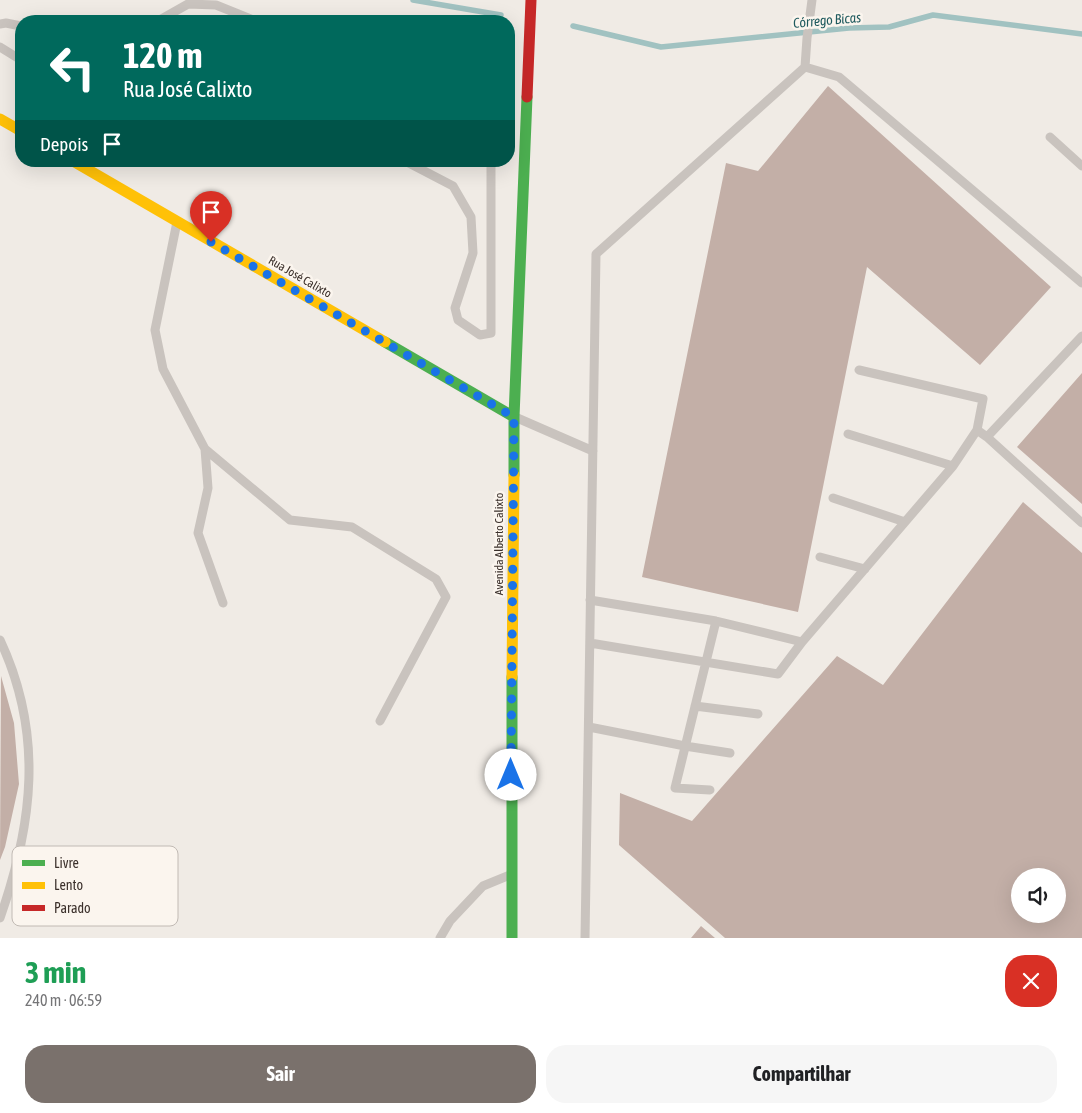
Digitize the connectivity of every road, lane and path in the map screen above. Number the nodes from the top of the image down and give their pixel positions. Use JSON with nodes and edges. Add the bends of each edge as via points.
{"nodes":[{"id":1,"x":531,"y":0,"type":"edge"},
{"id":2,"x":812,"y":3,"type":"edge"},
{"id":3,"x":169,"y":15,"type":"edge"},
{"id":4,"x":241,"y":15,"type":"edge"},
{"id":5,"x":0,"y":24,"type":"edge"},
{"id":6,"x":15,"y":25,"type":"edge"},
{"id":7,"x":0,"y":47,"type":"edge"},
{"id":8,"x":15,"y":56,"type":"edge"},
{"id":9,"x":805,"y":67,"type":"junction"},
{"id":10,"x":0,"y":119,"type":"edge"},
{"id":11,"x":15,"y":128,"type":"edge"},
{"id":12,"x":1050,"y":137,"type":"dead end"},
{"id":13,"x":1082,"y":166,"type":"edge"},
{"id":14,"x":83,"y":167,"type":"edge"},
{"id":15,"x":417,"y":167,"type":"edge"},
{"id":16,"x":490,"y":167,"type":"edge"},
{"id":17,"x":177,"y":222,"type":"junction"},
{"id":18,"x":1082,"y":284,"type":"edge"},
{"id":19,"x":1082,"y":336,"type":"edge"},
{"id":20,"x":859,"y":370,"type":"dead end"},
{"id":21,"x":514,"y":417,"type":"junction"},
{"id":22,"x":977,"y":430,"type":"junction"},
{"id":23,"x":848,"y":434,"type":"dead end"},
{"id":24,"x":987,"y":437,"type":"junction"},
{"id":25,"x":205,"y":449,"type":"junction"},
{"id":26,"x":593,"y":451,"type":"junction"},
{"id":27,"x":953,"y":466,"type":"junction"},
{"id":28,"x":833,"y":498,"type":"dead end"},
{"id":29,"x":905,"y":522,"type":"junction"},
{"id":30,"x":1082,"y":523,"type":"edge"},
{"id":31,"x":820,"y":557,"type":"dead end"},
{"id":32,"x":865,"y":569,"type":"junction"},
{"id":33,"x":590,"y":600,"type":"junction"},
{"id":34,"x":223,"y":603,"type":"dead end"},
{"id":35,"x":716,"y":621,"type":"junction"},
{"id":36,"x":0,"y":640,"type":"edge"},
{"id":37,"x":802,"y":642,"type":"junction"},
{"id":38,"x":590,"y":643,"type":"junction"},
{"id":39,"x":705,"y":662,"type":"junction"},
{"id":40,"x":694,"y":706,"type":"junction"},
{"id":41,"x":758,"y":714,"type":"dead end"},
{"id":42,"x":380,"y":722,"type":"dead end"},
{"id":43,"x":588,"y":727,"type":"junction"},
{"id":44,"x":685,"y":746,"type":"junction"},
{"id":45,"x":730,"y":753,"type":"dead end"},
{"id":46,"x":710,"y":790,"type":"dead end"},
{"id":47,"x":20,"y":846,"type":"edge"},
{"id":48,"x":510,"y":875,"type":"junction"},
{"id":49,"x":12,"y":877,"type":"edge"},
{"id":50,"x":0,"y":918,"type":"edge"},
{"id":51,"x":440,"y":938,"type":"edge"},
{"id":52,"x":512,"y":938,"type":"edge"},
{"id":53,"x":585,"y":938,"type":"edge"}],
"edges":[{"from":1,"to":21,"type":"street","name":"Avenida Alberto Calixto"},
{"from":2,"to":9,"type":"lane"},
{"from":3,"to":4,"type":"lane","via":[[188,4],[216,5]]},
{"from":5,"to":6,"type":"lane"},
{"from":7,"to":8,"type":"lane"},
{"from":9,"to":18,"type":"lane","via":[[839,77]]},
{"from":9,"to":26,"type":"lane","via":[[596,254]]},
{"from":10,"to":11,"type":"street"},
{"from":12,"to":13,"type":"lane"},
{"from":14,"to":17,"type":"street","name":"Rua José Calixto"},
{"from":15,"to":16,"type":"lane","via":[[453,186],[471,217],[473,253],[455,308],[458,320],[480,335],[491,333]]},
{"from":17,"to":21,"type":"street","name":"Rua José Calixto"},
{"from":17,"to":25,"type":"lane","via":[[155,330],[162,369]]},
{"from":19,"to":24,"type":"lane"},
{"from":20,"to":22,"type":"lane","via":[[984,398]]},
{"from":21,"to":26,"type":"lane"},
{"from":21,"to":48,"type":"street","name":"Avenida Alberto Calixto"},
{"from":22,"to":24,"type":"lane"},
{"from":22,"to":27,"type":"lane"},
{"from":23,"to":27,"type":"lane"},
{"from":24,"to":30,"type":"lane"},
{"from":25,"to":34,"type":"lane","via":[[208,488],[198,533]]},
{"from":25,"to":42,"type":"lane","via":[[290,520],[352,527],[436,579],[446,597]]},
{"from":26,"to":33,"type":"lane"},
{"from":27,"to":29,"type":"lane"},
{"from":28,"to":29,"type":"lane"},
{"from":29,"to":32,"type":"lane"},
{"from":31,"to":32,"type":"lane"},
{"from":32,"to":37,"type":"lane"},
{"from":33,"to":35,"type":"lane"},
{"from":33,"to":38,"type":"lane"},
{"from":35,"to":37,"type":"lane"},
{"from":35,"to":39,"type":"lane"},
{"from":36,"to":47,"type":"lane","via":[[22,702],[28,745],[29,788]]},
{"from":37,"to":39,"type":"lane","via":[[778,674]]},
{"from":38,"to":39,"type":"lane"},
{"from":38,"to":43,"type":"lane"},
{"from":39,"to":40,"type":"lane"},
{"from":40,"to":41,"type":"lane"},
{"from":40,"to":44,"type":"lane"},
{"from":43,"to":44,"type":"lane"},
{"from":43,"to":53,"type":"lane"},
{"from":44,"to":45,"type":"lane"},
{"from":44,"to":46,"type":"lane","via":[[675,788]]},
{"from":48,"to":51,"type":"lane","via":[[483,886],[450,921]]},
{"from":48,"to":52,"type":"street","name":"Avenida Alberto Calixto"},
{"from":49,"to":50,"type":"lane"}]}
